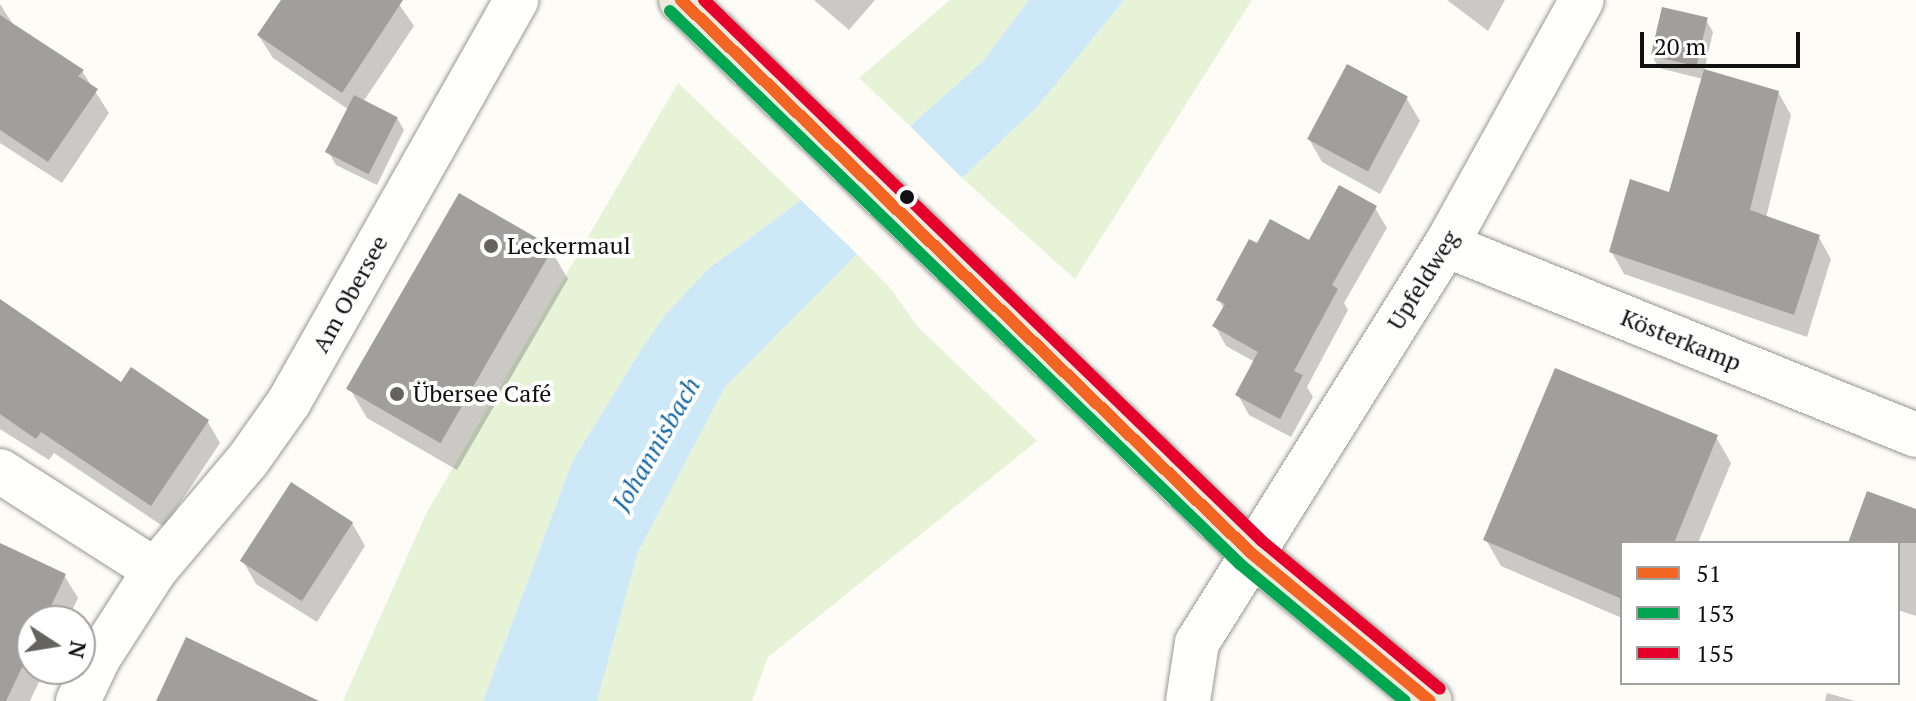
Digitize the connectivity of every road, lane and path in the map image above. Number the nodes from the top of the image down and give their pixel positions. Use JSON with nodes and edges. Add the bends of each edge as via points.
{"nodes":[{"id":1,"x":516,"y":0,"type":"edge"},
{"id":2,"x":681,"y":0,"type":"edge"},
{"id":3,"x":1582,"y":0,"type":"edge"},
{"id":4,"x":1446,"y":245,"type":"junction"},
{"id":5,"x":1916,"y":435,"type":"edge"},
{"id":6,"x":0,"y":471,"type":"edge"},
{"id":7,"x":1251,"y":553,"type":"junction"},
{"id":8,"x":155,"y":570,"type":"junction"},
{"id":9,"x":78,"y":701,"type":"edge"},
{"id":10,"x":1188,"y":701,"type":"edge"},
{"id":11,"x":1430,"y":701,"type":"edge"}],
"edges":[{"from":1,"to":8,"type":"street","name":"Am Obersee","via":[[289,402],[248,460]]},
{"from":2,"to":7,"type":"main road"},
{"from":3,"to":4,"type":"street","name":"Upfeldweg"},
{"from":4,"to":5,"type":"street","name":"Kösterkamp"},
{"from":4,"to":7,"type":"street","name":"Upfeldweg"},
{"from":6,"to":8,"type":"street"},
{"from":7,"to":10,"type":"street","name":"Upfeldweg","via":[[1197,643]]},
{"from":7,"to":11,"type":"main road"},
{"from":8,"to":9,"type":"street","name":"Am Obersee","via":[[99,657]]}]}
